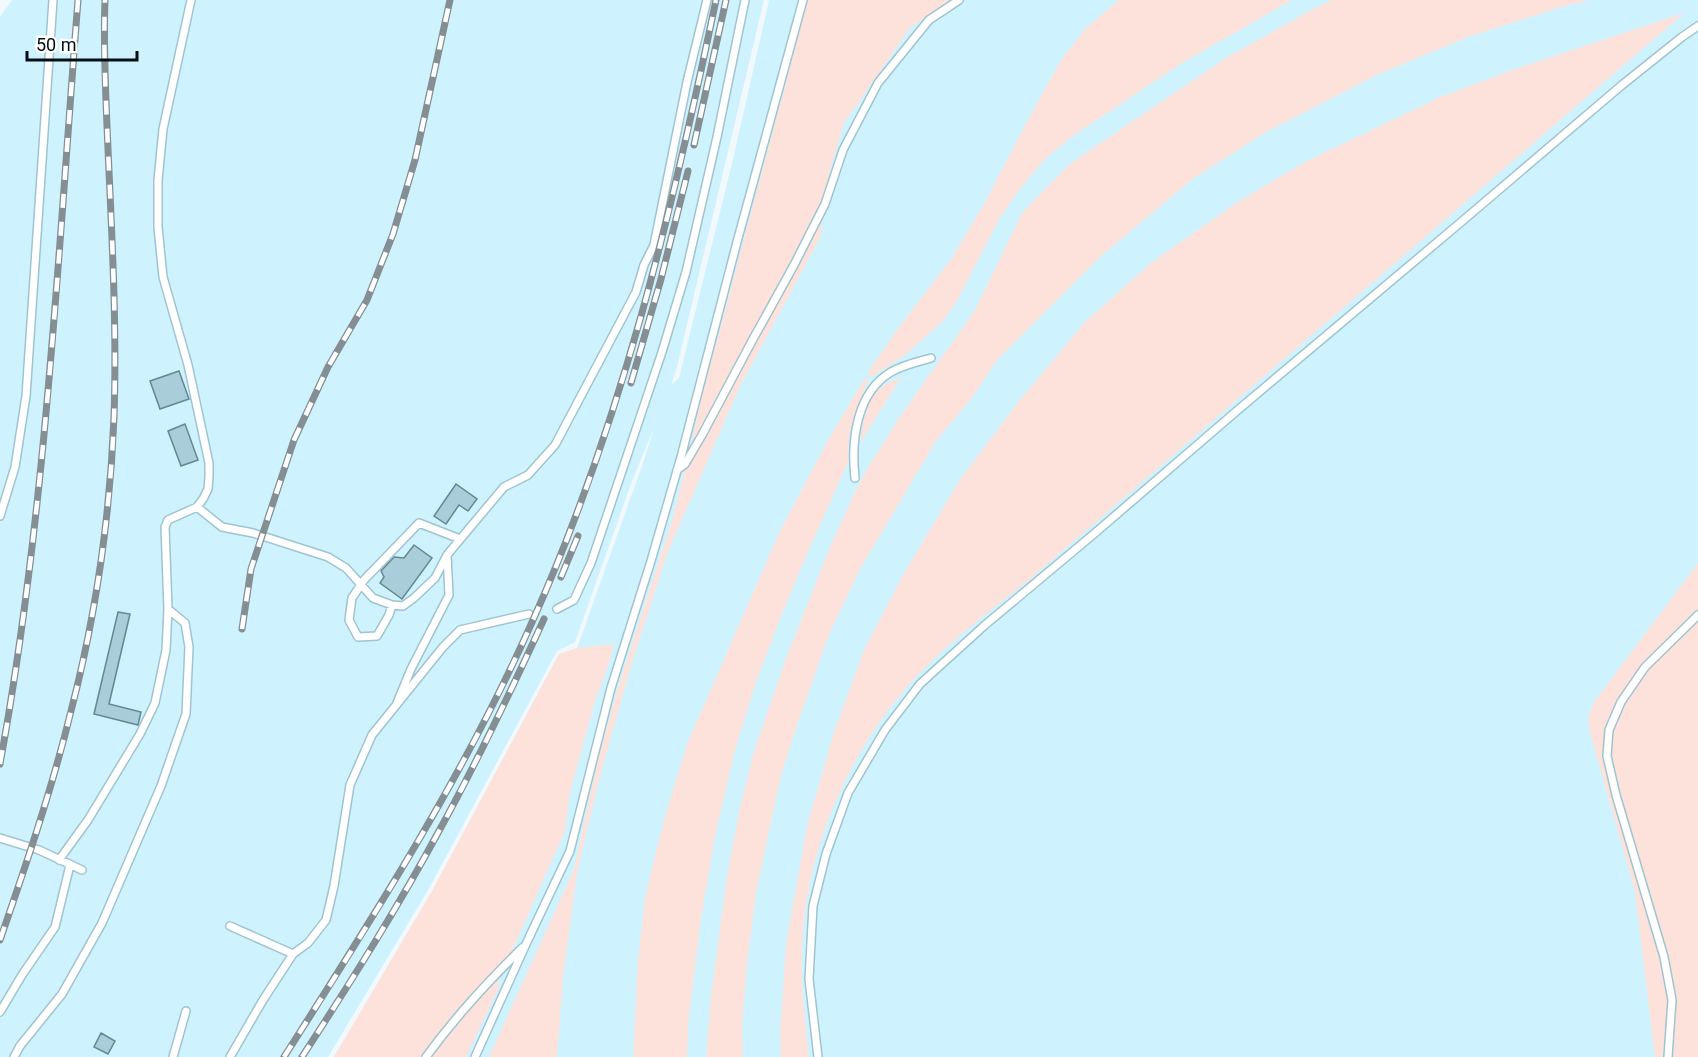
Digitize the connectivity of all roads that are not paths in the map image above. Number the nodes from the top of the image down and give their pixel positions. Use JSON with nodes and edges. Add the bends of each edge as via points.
{"nodes":[{"id":1,"x":53,"y":0,"type":"edge"},
{"id":2,"x":191,"y":0,"type":"edge"},
{"id":3,"x":707,"y":0,"type":"edge"},
{"id":4,"x":745,"y":0,"type":"edge"},
{"id":5,"x":803,"y":0,"type":"edge"},
{"id":6,"x":959,"y":0,"type":"edge"},
{"id":7,"x":1698,"y":26,"type":"edge"},
{"id":8,"x":931,"y":358,"type":"dead end"},
{"id":9,"x":677,"y":470,"type":"junction"},
{"id":10,"x":855,"y":478,"type":"dead end"},
{"id":11,"x":197,"y":507,"type":"junction"},
{"id":12,"x":0,"y":516,"type":"edge"},
{"id":13,"x":460,"y":539,"type":"junction"},
{"id":14,"x":447,"y":555,"type":"junction"},
{"id":15,"x":361,"y":585,"type":"junction"},
{"id":16,"x":392,"y":605,"type":"junction"},
{"id":17,"x":168,"y":609,"type":"junction"},
{"id":18,"x":557,"y":609,"type":"dead end"},
{"id":19,"x":529,"y":614,"type":"dead end"},
{"id":20,"x":1698,"y":615,"type":"edge"},
{"id":21,"x":398,"y":703,"type":"junction"},
{"id":22,"x":0,"y":838,"type":"edge"},
{"id":23,"x":59,"y":860,"type":"junction"},
{"id":24,"x":70,"y":865,"type":"junction"},
{"id":25,"x":82,"y":870,"type":"dead end"},
{"id":26,"x":230,"y":926,"type":"dead end"},
{"id":27,"x":526,"y":944,"type":"junction"},
{"id":28,"x":293,"y":954,"type":"junction"},
{"id":29,"x":186,"y":1011,"type":"dead end"},
{"id":30,"x":0,"y":1012,"type":"edge"},
{"id":31,"x":14,"y":1057,"type":"edge"},
{"id":32,"x":173,"y":1057,"type":"edge"},
{"id":33,"x":230,"y":1057,"type":"edge"},
{"id":34,"x":426,"y":1057,"type":"edge"},
{"id":35,"x":475,"y":1057,"type":"edge"},
{"id":36,"x":818,"y":1057,"type":"edge"},
{"id":37,"x":1668,"y":1057,"type":"edge"}],
"edges":[{"from":1,"to":12,"type":"lane","via":[[26,396],[15,467]]},
{"from":2,"to":11,"type":"lane","via":[[163,129],[158,227],[163,277],[188,365],[209,463],[208,489]]},
{"from":3,"to":13,"type":"lane","via":[[654,245],[636,292],[555,446],[528,474],[504,487]]},
{"from":4,"to":18,"type":"lane","via":[[686,272],[662,352],[591,563],[574,600]]},
{"from":5,"to":9,"type":"lane"},
{"from":6,"to":9,"type":"lane","via":[[929,20],[878,83],[843,150],[825,204],[794,265],[702,435],[685,464]]},
{"from":7,"to":36,"type":"lane","via":[[1622,85],[920,684],[885,730],[848,793],[826,854],[813,906],[809,979]]},
{"from":8,"to":10,"type":"lane","via":[[891,372],[869,392],[855,433]]},
{"from":9,"to":27,"type":"lane","via":[[610,688],[570,851]]},
{"from":11,"to":15,"type":"lane","via":[[222,527],[328,557],[346,568]]},
{"from":11,"to":17,"type":"lane","via":[[168,520],[165,527]]},
{"from":13,"to":14,"type":"lane"},
{"from":13,"to":15,"type":"lane","via":[[419,523]]},
{"from":14,"to":16,"type":"lane","via":[[435,578],[414,598],[403,606]]},
{"from":14,"to":21,"type":"lane","via":[[449,595]]},
{"from":15,"to":16,"type":"lane","via":[[373,598]]},
{"from":15,"to":16,"type":"lane","via":[[352,598],[349,620],[358,637],[377,636]]},
{"from":17,"to":23,"type":"lane","via":[[166,650],[155,703],[88,820]]},
{"from":17,"to":31,"type":"lane","via":[[185,623],[189,646],[186,714],[161,786],[102,923],[62,994]]},
{"from":19,"to":21,"type":"lane","via":[[460,630]]},
{"from":20,"to":37,"type":"lane","via":[[1645,667],[1621,702],[1609,730],[1607,756],[1664,957],[1672,1000]]},
{"from":21,"to":28,"type":"lane","via":[[372,735],[350,785],[326,920],[308,943]]},
{"from":22,"to":23,"type":"lane"},
{"from":23,"to":24,"type":"lane"},
{"from":24,"to":25,"type":"lane"},
{"from":24,"to":30,"type":"lane","via":[[55,927]]},
{"from":26,"to":28,"type":"lane"},
{"from":27,"to":34,"type":"lane","via":[[449,1025]]},
{"from":27,"to":35,"type":"lane"},
{"from":28,"to":33,"type":"lane"},
{"from":29,"to":32,"type":"lane"}]}
